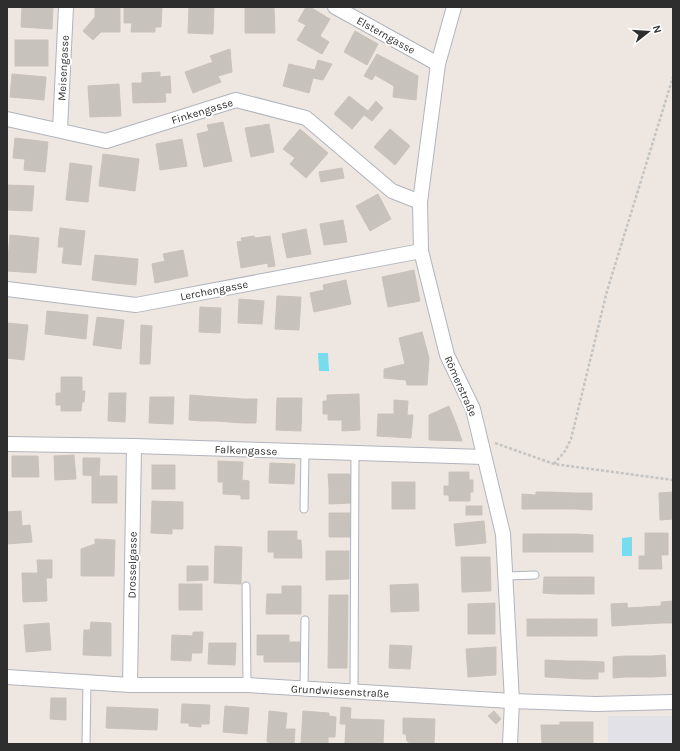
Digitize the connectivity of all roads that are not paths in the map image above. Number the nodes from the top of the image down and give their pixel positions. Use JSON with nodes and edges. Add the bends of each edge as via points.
{"nodes":[{"id":1,"x":66,"y":7,"type":"edge"},
{"id":2,"x":335,"y":7,"type":"edge"},
{"id":3,"x":454,"y":7,"type":"edge"},
{"id":4,"x":438,"y":64,"type":"junction"},
{"id":5,"x":7,"y":119,"type":"edge"},
{"id":6,"x":60,"y":129,"type":"junction"},
{"id":7,"x":420,"y":202,"type":"junction"},
{"id":8,"x":421,"y":251,"type":"junction"},
{"id":9,"x":7,"y":289,"type":"edge"},
{"id":10,"x":7,"y":444,"type":"edge"},
{"id":11,"x":134,"y":446,"type":"junction"},
{"id":12,"x":305,"y":452,"type":"junction"},
{"id":13,"x":355,"y":453,"type":"junction"},
{"id":14,"x":484,"y":457,"type":"junction"},
{"id":15,"x":304,"y":509,"type":"dead end"},
{"id":16,"x":535,"y":575,"type":"dead end"},
{"id":17,"x":505,"y":576,"type":"junction"},
{"id":18,"x":246,"y":586,"type":"dead end"},
{"id":19,"x":305,"y":620,"type":"dead end"},
{"id":20,"x":7,"y":677,"type":"edge"},
{"id":21,"x":87,"y":682,"type":"junction"},
{"id":22,"x":130,"y":684,"type":"junction"},
{"id":23,"x":247,"y":685,"type":"junction"},
{"id":24,"x":304,"y":689,"type":"junction"},
{"id":25,"x":354,"y":692,"type":"junction"},
{"id":26,"x":512,"y":701,"type":"junction"},
{"id":27,"x":673,"y":702,"type":"edge"},
{"id":28,"x":86,"y":744,"type":"edge"},
{"id":29,"x":510,"y":744,"type":"edge"}],
"edges":[{"from":1,"to":6,"type":"street","name":"Meisengasse"},
{"from":2,"to":4,"type":"street","name":"Elsterngasse"},
{"from":3,"to":4,"type":"street","name":"Römerstraße"},
{"from":4,"to":7,"type":"street","name":"Römerstraße"},
{"from":5,"to":6,"type":"street","name":"Finkengasse"},
{"from":6,"to":7,"type":"street","name":"Finkengasse","via":[[106,140],[236,100],[306,118],[392,191]]},
{"from":7,"to":8,"type":"street","name":"Römerstraße"},
{"from":8,"to":9,"type":"street","name":"Lerchengasse","via":[[136,306]]},
{"from":8,"to":14,"type":"street","name":"Römerstraße","via":[[447,355],[473,409]]},
{"from":10,"to":11,"type":"street","name":"Falkengasse"},
{"from":11,"to":12,"type":"street","name":"Falkengasse"},
{"from":11,"to":22,"type":"street","name":"Drosselgasse"},
{"from":12,"to":13,"type":"street","name":"Falkengasse"},
{"from":12,"to":15,"type":"lane"},
{"from":13,"to":14,"type":"street","name":"Falkengasse"},
{"from":13,"to":25,"type":"lane"},
{"from":14,"to":17,"type":"street","name":"Römerstraße","via":[[503,534]]},
{"from":16,"to":17,"type":"lane"},
{"from":17,"to":26,"type":"street","name":"Römerstraße"},
{"from":18,"to":23,"type":"lane"},
{"from":19,"to":24,"type":"lane"},
{"from":20,"to":21,"type":"street","name":"Grundwiesenstraße"},
{"from":21,"to":22,"type":"street","name":"Grundwiesenstraße"},
{"from":21,"to":28,"type":"lane"},
{"from":22,"to":23,"type":"street","name":"Grundwiesenstraße"},
{"from":23,"to":24,"type":"street","name":"Grundwiesenstraße"},
{"from":24,"to":25,"type":"street","name":"Grundwiesenstraße"},
{"from":25,"to":26,"type":"street","name":"Grundwiesenstraße"},
{"from":26,"to":27,"type":"street","name":"Grundwiesenstraße","via":[[596,704]]},
{"from":26,"to":29,"type":"street","name":"Römerstraße"}]}
